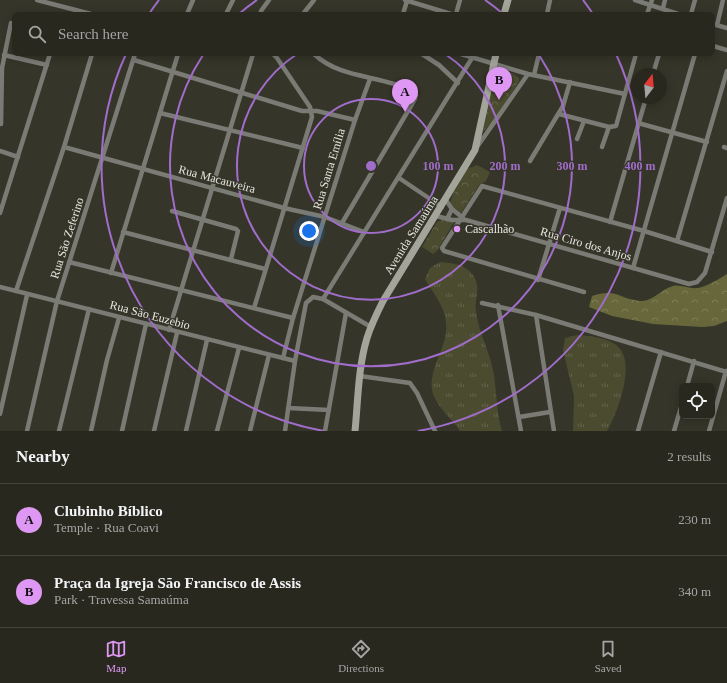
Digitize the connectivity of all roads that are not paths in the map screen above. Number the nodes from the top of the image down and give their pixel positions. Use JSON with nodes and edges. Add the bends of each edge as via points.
{"nodes":[{"id":1,"x":37,"y":0,"type":"edge"},
{"id":2,"x":193,"y":0,"type":"edge"},
{"id":3,"x":233,"y":0,"type":"edge"},
{"id":4,"x":269,"y":0,"type":"edge"},
{"id":5,"x":314,"y":0,"type":"edge"},
{"id":6,"x":406,"y":0,"type":"edge"},
{"id":7,"x":460,"y":0,"type":"edge"},
{"id":8,"x":508,"y":0,"type":"edge"},
{"id":9,"x":550,"y":0,"type":"edge"},
{"id":10,"x":635,"y":0,"type":"edge"},
{"id":11,"x":665,"y":0,"type":"edge"},
{"id":12,"x":695,"y":0,"type":"edge"},
{"id":13,"x":723,"y":0,"type":"edge"},
{"id":14,"x":417,"y":2,"type":"edge"},
{"id":15,"x":651,"y":2,"type":"edge"},
{"id":16,"x":64,"y":8,"type":"junction"},
{"id":17,"x":663,"y":8,"type":"junction"},
{"id":18,"x":260,"y":11,"type":"dead end"},
{"id":19,"x":63,"y":12,"type":"edge"},
{"id":20,"x":82,"y":12,"type":"edge"},
{"id":21,"x":188,"y":12,"type":"edge"},
{"id":22,"x":227,"y":12,"type":"edge"},
{"id":23,"x":305,"y":12,"type":"edge"},
{"id":24,"x":403,"y":12,"type":"edge"},
{"id":25,"x":445,"y":12,"type":"edge"},
{"id":26,"x":457,"y":12,"type":"edge"},
{"id":27,"x":505,"y":12,"type":"edge"},
{"id":28,"x":547,"y":12,"type":"edge"},
{"id":29,"x":648,"y":12,"type":"edge"},
{"id":30,"x":673,"y":12,"type":"edge"},
{"id":31,"x":692,"y":12,"type":"edge"},
{"id":32,"x":12,"y":22,"type":"dead end"},
{"id":33,"x":715,"y":25,"type":"edge"},
{"id":34,"x":727,"y":28,"type":"edge"},
{"id":35,"x":715,"y":47,"type":"edge"},
{"id":36,"x":727,"y":50,"type":"edge"},
{"id":37,"x":4,"y":55,"type":"junction"},
{"id":38,"x":49,"y":56,"type":"edge"},
{"id":39,"x":91,"y":56,"type":"edge"},
{"id":40,"x":135,"y":56,"type":"edge"},
{"id":41,"x":177,"y":56,"type":"edge"},
{"id":42,"x":252,"y":56,"type":"edge"},
{"id":43,"x":275,"y":56,"type":"edge"},
{"id":44,"x":317,"y":56,"type":"edge"},
{"id":45,"x":426,"y":56,"type":"edge"},
{"id":46,"x":433,"y":56,"type":"edge"},
{"id":47,"x":466,"y":56,"type":"edge"},
{"id":48,"x":496,"y":56,"type":"edge"},
{"id":49,"x":539,"y":56,"type":"edge"},
{"id":50,"x":635,"y":56,"type":"edge"},
{"id":51,"x":658,"y":56,"type":"edge"},
{"id":52,"x":694,"y":56,"type":"edge"},
{"id":53,"x":472,"y":58,"type":"junction"},
{"id":54,"x":431,"y":59,"type":"junction"},
{"id":55,"x":134,"y":60,"type":"junction"},
{"id":56,"x":47,"y":65,"type":"junction"},
{"id":57,"x":494,"y":65,"type":"junction"},
{"id":58,"x":655,"y":68,"type":"edge"},
{"id":59,"x":173,"y":71,"type":"junction"},
{"id":60,"x":727,"y":71,"type":"edge"},
{"id":61,"x":528,"y":74,"type":"junction"},
{"id":62,"x":534,"y":75,"type":"junction"},
{"id":63,"x":370,"y":79,"type":"junction"},
{"id":64,"x":570,"y":82,"type":"junction"},
{"id":65,"x":458,"y":83,"type":"junction"},
{"id":66,"x":241,"y":91,"type":"junction"},
{"id":67,"x":625,"y":94,"type":"junction"},
{"id":68,"x":644,"y":104,"type":"edge"},
{"id":69,"x":312,"y":112,"type":"junction"},
{"id":70,"x":160,"y":114,"type":"junction"},
{"id":71,"x":559,"y":114,"type":"junction"},
{"id":72,"x":355,"y":120,"type":"junction"},
{"id":73,"x":584,"y":121,"type":"junction"},
{"id":74,"x":638,"y":123,"type":"junction"},
{"id":75,"x":1,"y":124,"type":"dead end"},
{"id":76,"x":609,"y":127,"type":"junction"},
{"id":77,"x":230,"y":130,"type":"junction"},
{"id":78,"x":672,"y":132,"type":"junction"},
{"id":79,"x":577,"y":139,"type":"dead end"},
{"id":80,"x":707,"y":142,"type":"junction"},
{"id":81,"x":64,"y":147,"type":"junction"},
{"id":82,"x":602,"y":147,"type":"dead end"},
{"id":83,"x":303,"y":148,"type":"junction"},
{"id":84,"x":475,"y":150,"type":"junction"},
{"id":85,"x":0,"y":151,"type":"edge"},
{"id":86,"x":18,"y":157,"type":"junction"},
{"id":87,"x":103,"y":158,"type":"junction"},
{"id":88,"x":530,"y":161,"type":"dead end"},
{"id":89,"x":143,"y":169,"type":"junction"},
{"id":90,"x":399,"y":178,"type":"junction"},
{"id":91,"x":213,"y":188,"type":"junction"},
{"id":92,"x":727,"y":198,"type":"edge"},
{"id":93,"x":2,"y":199,"type":"edge"},
{"id":94,"x":446,"y":200,"type":"junction"},
{"id":95,"x":442,"y":207,"type":"junction"},
{"id":96,"x":284,"y":208,"type":"junction"},
{"id":97,"x":560,"y":208,"type":"junction"},
{"id":98,"x":452,"y":209,"type":"junction"},
{"id":99,"x":172,"y":211,"type":"dead end"},
{"id":100,"x":0,"y":213,"type":"edge"},
{"id":101,"x":436,"y":216,"type":"junction"},
{"id":102,"x":325,"y":217,"type":"junction"},
{"id":103,"x":203,"y":219,"type":"junction"},
{"id":104,"x":447,"y":219,"type":"junction"},
{"id":105,"x":462,"y":219,"type":"junction"},
{"id":106,"x":610,"y":222,"type":"junction"},
{"id":107,"x":342,"y":223,"type":"junction"},
{"id":108,"x":644,"y":231,"type":"junction"},
{"id":109,"x":123,"y":232,"type":"junction"},
{"id":110,"x":364,"y":232,"type":"junction"},
{"id":111,"x":677,"y":241,"type":"junction"},
{"id":112,"x":549,"y":244,"type":"junction"},
{"id":113,"x":194,"y":250,"type":"junction"},
{"id":114,"x":712,"y":252,"type":"junction"},
{"id":115,"x":230,"y":259,"type":"junction"},
{"id":116,"x":69,"y":262,"type":"junction"},
{"id":117,"x":266,"y":268,"type":"junction"},
{"id":118,"x":633,"y":268,"type":"junction"},
{"id":119,"x":111,"y":273,"type":"junction"},
{"id":120,"x":538,"y":280,"type":"junction"},
{"id":121,"x":0,"y":287,"type":"edge"},
{"id":122,"x":182,"y":290,"type":"junction"},
{"id":123,"x":16,"y":291,"type":"junction"},
{"id":124,"x":584,"y":292,"type":"dead end"},
{"id":125,"x":27,"y":295,"type":"junction"},
{"id":126,"x":323,"y":299,"type":"junction"},
{"id":127,"x":57,"y":301,"type":"junction"},
{"id":128,"x":482,"y":303,"type":"dead end"},
{"id":129,"x":498,"y":305,"type":"junction"},
{"id":130,"x":254,"y":308,"type":"junction"},
{"id":131,"x":89,"y":309,"type":"junction"},
{"id":132,"x":346,"y":313,"type":"junction"},
{"id":133,"x":536,"y":315,"type":"junction"},
{"id":134,"x":119,"y":318,"type":"junction"},
{"id":135,"x":293,"y":318,"type":"junction"},
{"id":136,"x":146,"y":324,"type":"junction"},
{"id":137,"x":370,"y":328,"type":"junction"},
{"id":138,"x":169,"y":330,"type":"junction"},
{"id":139,"x":177,"y":333,"type":"junction"},
{"id":140,"x":207,"y":340,"type":"junction"},
{"id":141,"x":239,"y":348,"type":"junction"},
{"id":142,"x":661,"y":352,"type":"junction"},
{"id":143,"x":269,"y":355,"type":"junction"},
{"id":144,"x":283,"y":358,"type":"junction"},
{"id":145,"x":295,"y":361,"type":"junction"},
{"id":146,"x":694,"y":362,"type":"junction"},
{"id":147,"x":726,"y":372,"type":"edge"},
{"id":148,"x":360,"y":376,"type":"junction"},
{"id":149,"x":688,"y":383,"type":"edge"},
{"id":150,"x":288,"y":408,"type":"junction"},
{"id":151,"x":329,"y":410,"type":"junction"},
{"id":152,"x":550,"y":412,"type":"junction"},
{"id":153,"x":0,"y":414,"type":"edge"},
{"id":154,"x":679,"y":414,"type":"edge"},
{"id":155,"x":518,"y":417,"type":"junction"},
{"id":156,"x":27,"y":431,"type":"edge"},
{"id":157,"x":59,"y":431,"type":"edge"},
{"id":158,"x":91,"y":431,"type":"edge"},
{"id":159,"x":122,"y":431,"type":"edge"},
{"id":160,"x":154,"y":431,"type":"edge"},
{"id":161,"x":186,"y":431,"type":"edge"},
{"id":162,"x":217,"y":431,"type":"edge"},
{"id":163,"x":250,"y":431,"type":"edge"},
{"id":164,"x":285,"y":431,"type":"edge"},
{"id":165,"x":325,"y":431,"type":"edge"},
{"id":166,"x":355,"y":431,"type":"edge"},
{"id":167,"x":435,"y":431,"type":"edge"},
{"id":168,"x":521,"y":431,"type":"edge"},
{"id":169,"x":554,"y":431,"type":"edge"},
{"id":170,"x":638,"y":431,"type":"edge"},
{"id":171,"x":674,"y":431,"type":"edge"},
{"id":172,"x":709,"y":431,"type":"edge"}],
"edges":[{"from":1,"to":16,"type":"street"},
{"from":2,"to":21,"type":"street"},
{"from":3,"to":22,"type":"street"},
{"from":4,"to":18,"type":"street"},
{"from":5,"to":23,"type":"street"},
{"from":6,"to":14,"type":"street"},
{"from":6,"to":24,"type":"street"},
{"from":7,"to":26,"type":"street"},
{"from":8,"to":27,"type":"street"},
{"from":9,"to":28,"type":"street"},
{"from":10,"to":15,"type":"street"},
{"from":11,"to":17,"type":"street"},
{"from":12,"to":31,"type":"street"},
{"from":13,"to":33,"type":"street"},
{"from":14,"to":25,"type":"street"},
{"from":15,"to":17,"type":"street"},
{"from":15,"to":29,"type":"street"},
{"from":16,"to":19,"type":"street"},
{"from":16,"to":20,"type":"street"},
{"from":17,"to":30,"type":"street"},
{"from":32,"to":37,"type":"street"},
{"from":33,"to":34,"type":"street"},
{"from":35,"to":36,"type":"street"},
{"from":37,"to":56,"type":"street"},
{"from":37,"to":75,"type":"street"},
{"from":38,"to":56,"type":"street"},
{"from":39,"to":81,"type":"street"},
{"from":40,"to":55,"type":"street","name":"Rua São Zeferino"},
{"from":41,"to":59,"type":"street"},
{"from":42,"to":66,"type":"street"},
{"from":43,"to":69,"type":"street"},
{"from":44,"to":63,"type":"street","via":[[333,68]]},
{"from":45,"to":54,"type":"street"},
{"from":46,"to":54,"type":"street"},
{"from":47,"to":53,"type":"street"},
{"from":48,"to":57,"type":"street","name":"Avenida Samaúma"},
{"from":49,"to":62,"type":"street"},
{"from":50,"to":67,"type":"street"},
{"from":51,"to":58,"type":"street"},
{"from":52,"to":78,"type":"street"},
{"from":53,"to":57,"type":"street"},
{"from":53,"to":65,"type":"street"},
{"from":54,"to":65,"type":"street"},
{"from":55,"to":59,"type":"street"},
{"from":55,"to":87,"type":"street","name":"Rua São Zeferino"},
{"from":56,"to":86,"type":"street"},
{"from":57,"to":61,"type":"street"},
{"from":57,"to":84,"type":"street","name":"Avenida Samaúma"},
{"from":59,"to":66,"type":"street"},
{"from":59,"to":70,"type":"street"},
{"from":60,"to":80,"type":"street"},
{"from":61,"to":62,"type":"street"},
{"from":61,"to":84,"type":"street"},
{"from":62,"to":64,"type":"street"},
{"from":63,"to":72,"type":"street","name":"Rua Santa Emília"},
{"from":63,"to":107,"type":"street","via":[[416,94]]},
{"from":64,"to":67,"type":"street"},
{"from":64,"to":71,"type":"street"},
{"from":65,"to":90,"type":"street"},
{"from":66,"to":69,"type":"street"},
{"from":66,"to":77,"type":"street"},
{"from":67,"to":76,"type":"street","via":[[615,127]]},
{"from":68,"to":74,"type":"street"},
{"from":69,"to":72,"type":"street"},
{"from":69,"to":83,"type":"street"},
{"from":70,"to":77,"type":"street"},
{"from":70,"to":89,"type":"street"},
{"from":71,"to":73,"type":"street"},
{"from":71,"to":88,"type":"street"},
{"from":72,"to":102,"type":"street","name":"Rua Santa Emília"},
{"from":73,"to":76,"type":"street"},
{"from":73,"to":79,"type":"street"},
{"from":74,"to":78,"type":"street"},
{"from":74,"to":106,"type":"street"},
{"from":76,"to":82,"type":"street"},
{"from":77,"to":83,"type":"street"},
{"from":77,"to":91,"type":"street"},
{"from":78,"to":80,"type":"street"},
{"from":78,"to":108,"type":"street"},
{"from":80,"to":111,"type":"street"},
{"from":81,"to":87,"type":"street","name":"Rua Macauveira"},
{"from":81,"to":123,"type":"street"},
{"from":83,"to":96,"type":"street"},
{"from":84,"to":94,"type":"street","name":"Avenida Samaúma"},
{"from":85,"to":86,"type":"street"},
{"from":86,"to":93,"type":"street"},
{"from":87,"to":89,"type":"street","name":"Rua Macauveira"},
{"from":87,"to":116,"type":"street","name":"Rua São Zeferino"},
{"from":89,"to":91,"type":"street","name":"Rua Macauveira"},
{"from":89,"to":109,"type":"street"},
{"from":90,"to":95,"type":"street"},
{"from":90,"to":110,"type":"street"},
{"from":91,"to":96,"type":"street","name":"Rua Macauveira"},
{"from":91,"to":103,"type":"street"},
{"from":92,"to":114,"type":"street"},
{"from":93,"to":100,"type":"street"},
{"from":94,"to":95,"type":"street","name":"Avenida Samaúma"},
{"from":94,"to":98,"type":"street"},
{"from":95,"to":101,"type":"street","name":"Avenida Samaúma"},
{"from":96,"to":102,"type":"street","name":"Rua Macauveira"},
{"from":96,"to":117,"type":"street"},
{"from":97,"to":105,"type":"street","via":[[480,187]]},
{"from":97,"to":106,"type":"street"},
{"from":97,"to":112,"type":"street"},
{"from":98,"to":104,"type":"street"},
{"from":98,"to":105,"type":"street"},
{"from":99,"to":103,"type":"street"},
{"from":101,"to":104,"type":"street","name":"Rua Ciro dos Anjos"},
{"from":101,"to":137,"type":"street","name":"Avenida Samaúma","via":[[383,301]]},
{"from":102,"to":107,"type":"street","name":"Rua Macauveira"},
{"from":102,"to":135,"type":"street","name":"Rua Santa Emília"},
{"from":103,"to":113,"type":"street"},
{"from":103,"to":115,"type":"street","via":[[238,230]]},
{"from":104,"to":105,"type":"street","name":"Rua Ciro dos Anjos"},
{"from":105,"to":112,"type":"street","name":"Rua Ciro dos Anjos"},
{"from":105,"to":120,"type":"street","via":[[442,250]]},
{"from":106,"to":108,"type":"street"},
{"from":107,"to":110,"type":"street","name":"Rua Macauveira"},
{"from":108,"to":111,"type":"street"},
{"from":108,"to":118,"type":"street"},
{"from":109,"to":113,"type":"street"},
{"from":109,"to":119,"type":"street"},
{"from":110,"to":126,"type":"street"},
{"from":111,"to":114,"type":"street"},
{"from":112,"to":118,"type":"street","name":"Rua Ciro dos Anjos"},
{"from":112,"to":120,"type":"street"},
{"from":113,"to":115,"type":"street"},
{"from":113,"to":122,"type":"street"},
{"from":114,"to":118,"type":"street","name":"Rua Ciro dos Anjos","via":[[705,273],[696,282],[689,284]]},
{"from":115,"to":117,"type":"street"},
{"from":116,"to":119,"type":"street"},
{"from":116,"to":127,"type":"street","name":"Rua São Zeferino"},
{"from":117,"to":130,"type":"street"},
{"from":119,"to":122,"type":"street"},
{"from":120,"to":124,"type":"street"},
{"from":121,"to":123,"type":"street","name":"Rua São Euzebio"},
{"from":122,"to":130,"type":"street"},
{"from":122,"to":138,"type":"street"},
{"from":123,"to":125,"type":"street","name":"Rua São Euzebio"},
{"from":125,"to":127,"type":"street","name":"Rua São Euzebio"},
{"from":125,"to":153,"type":"street"},
{"from":126,"to":132,"type":"street"},
{"from":126,"to":145,"type":"street","via":[[313,297],[306,303]]},
{"from":127,"to":131,"type":"street","name":"Rua São Euzebio"},
{"from":127,"to":156,"type":"street","name":"Rua São Zeferino"},
{"from":128,"to":129,"type":"street"},
{"from":129,"to":133,"type":"street"},
{"from":129,"to":155,"type":"street"},
{"from":130,"to":135,"type":"street"},
{"from":131,"to":134,"type":"street","name":"Rua São Euzebio"},
{"from":131,"to":157,"type":"street"},
{"from":132,"to":137,"type":"street"},
{"from":132,"to":151,"type":"street"},
{"from":133,"to":142,"type":"street"},
{"from":133,"to":152,"type":"street"},
{"from":134,"to":136,"type":"street","name":"Rua São Euzebio"},
{"from":134,"to":158,"type":"street"},
{"from":135,"to":144,"type":"street","name":"Rua Santa Emília"},
{"from":136,"to":138,"type":"street","name":"Rua São Euzebio"},
{"from":136,"to":159,"type":"street"},
{"from":137,"to":148,"type":"street","name":"Avenida Samaúma"},
{"from":138,"to":139,"type":"street","name":"Rua São Euzebio"},
{"from":139,"to":140,"type":"street","name":"Rua São Euzebio"},
{"from":139,"to":160,"type":"street"},
{"from":140,"to":141,"type":"street","name":"Rua São Euzebio"},
{"from":140,"to":161,"type":"street"},
{"from":141,"to":143,"type":"street","name":"Rua São Euzebio"},
{"from":141,"to":162,"type":"street"},
{"from":142,"to":146,"type":"street"},
{"from":142,"to":170,"type":"street"},
{"from":143,"to":144,"type":"street","name":"Rua São Euzebio"},
{"from":143,"to":163,"type":"street"},
{"from":144,"to":145,"type":"street","name":"Rua São Euzebio"},
{"from":145,"to":150,"type":"street"},
{"from":146,"to":147,"type":"street"},
{"from":146,"to":149,"type":"street"},
{"from":147,"to":172,"type":"street"},
{"from":148,"to":166,"type":"street","name":"Avenida Samaúma"},
{"from":148,"to":167,"type":"street","via":[[410,383]]},
{"from":150,"to":151,"type":"street"},
{"from":150,"to":164,"type":"street"},
{"from":151,"to":165,"type":"street"},
{"from":152,"to":155,"type":"street"},
{"from":152,"to":169,"type":"street"},
{"from":154,"to":171,"type":"street"},
{"from":155,"to":168,"type":"street"}]}
